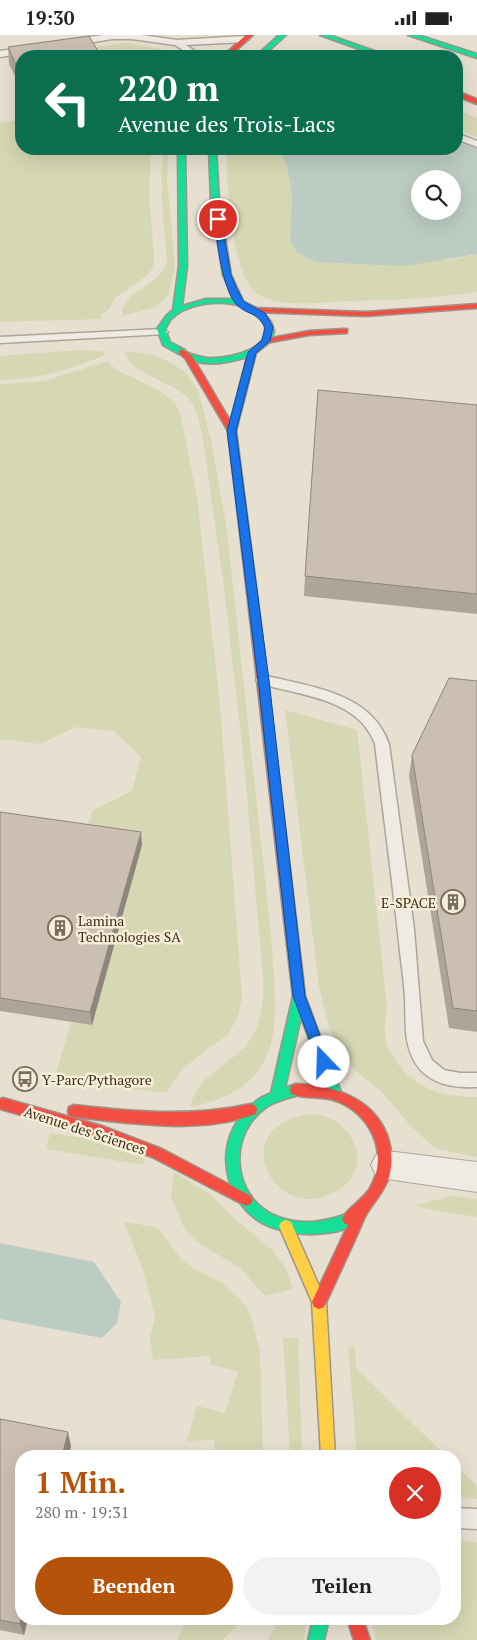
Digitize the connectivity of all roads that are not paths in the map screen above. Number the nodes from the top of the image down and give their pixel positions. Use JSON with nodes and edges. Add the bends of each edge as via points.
{"nodes":[{"id":1,"x":284,"y":35,"type":"edge"},
{"id":2,"x":318,"y":35,"type":"edge"},
{"id":3,"x":323,"y":35,"type":"edge"},
{"id":4,"x":146,"y":36,"type":"edge"},
{"id":5,"x":412,"y":36,"type":"edge"},
{"id":6,"x":248,"y":37,"type":"edge"},
{"id":7,"x":177,"y":43,"type":"junction"},
{"id":8,"x":62,"y":44,"type":"edge"},
{"id":9,"x":36,"y":48,"type":"edge"},
{"id":10,"x":24,"y":50,"type":"edge"},
{"id":11,"x":188,"y":50,"type":"edge"},
{"id":12,"x":233,"y":50,"type":"edge"},
{"id":13,"x":266,"y":50,"type":"edge"},
{"id":14,"x":354,"y":50,"type":"edge"},
{"id":15,"x":368,"y":50,"type":"edge"},
{"id":16,"x":455,"y":50,"type":"edge"},
{"id":17,"x":15,"y":52,"type":"edge"},
{"id":18,"x":463,"y":52,"type":"edge"},
{"id":19,"x":0,"y":54,"type":"edge"},
{"id":20,"x":477,"y":57,"type":"edge"},
{"id":21,"x":463,"y":96,"type":"edge"},
{"id":22,"x":477,"y":102,"type":"edge"},
{"id":23,"x":463,"y":138,"type":"edge"},
{"id":24,"x":477,"y":143,"type":"edge"},
{"id":25,"x":182,"y":155,"type":"edge"},
{"id":26,"x":213,"y":155,"type":"edge"},
{"id":27,"x":240,"y":304,"type":"junction"},
{"id":28,"x":477,"y":306,"type":"edge"},
{"id":29,"x":177,"y":309,"type":"junction"},
{"id":30,"x":254,"y":309,"type":"junction"},
{"id":31,"x":360,"y":330,"type":"dead end"},
{"id":32,"x":162,"y":332,"type":"junction"},
{"id":33,"x":0,"y":339,"type":"edge"},
{"id":34,"x":266,"y":341,"type":"junction"},
{"id":35,"x":252,"y":352,"type":"junction"},
{"id":36,"x":188,"y":356,"type":"junction"},
{"id":37,"x":232,"y":431,"type":"junction"},
{"id":38,"x":263,"y":680,"type":"junction"},
{"id":39,"x":299,"y":996,"type":"junction"},
{"id":40,"x":477,"y":1080,"type":"edge"},
{"id":41,"x":277,"y":1094,"type":"junction"},
{"id":42,"x":336,"y":1095,"type":"junction"},
{"id":43,"x":2,"y":1104,"type":"edge"},
{"id":44,"x":251,"y":1110,"type":"junction"},
{"id":45,"x":386,"y":1165,"type":"junction"},
{"id":46,"x":477,"y":1177,"type":"edge"},
{"id":47,"x":246,"y":1200,"type":"junction"},
{"id":48,"x":361,"y":1212,"type":"junction"},
{"id":49,"x":286,"y":1226,"type":"junction"},
{"id":50,"x":319,"y":1303,"type":"junction"},
{"id":51,"x":328,"y":1450,"type":"edge"},
{"id":52,"x":461,"y":1518,"type":"edge"},
{"id":53,"x":477,"y":1519,"type":"edge"},
{"id":54,"x":320,"y":1625,"type":"edge"},
{"id":55,"x":357,"y":1625,"type":"edge"},
{"id":56,"x":316,"y":1640,"type":"edge"},
{"id":57,"x":362,"y":1640,"type":"edge"}],
"edges":[{"from":1,"to":13,"type":"main road"},
{"from":2,"to":14,"type":"main road"},
{"from":3,"to":15,"type":"main road"},
{"from":4,"to":7,"type":"lane"},
{"from":4,"to":8,"type":"lane","via":[[112,36]]},
{"from":5,"to":16,"type":"main road"},
{"from":6,"to":7,"type":"lane"},
{"from":6,"to":12,"type":"main road"},
{"from":7,"to":11,"type":"lane"},
{"from":9,"to":10,"type":"lane"},
{"from":17,"to":19,"type":"lane"},
{"from":18,"to":20,"type":"main road"},
{"from":21,"to":22,"type":"main road"},
{"from":23,"to":24,"type":"lane"},
{"from":25,"to":29,"type":"main road","via":[[183,265]]},
{"from":26,"to":27,"type":"main road","via":[[215,200],[225,265]]},
{"from":27,"to":29,"type":"main road","via":[[207,301]]},
{"from":27,"to":30,"type":"main road"},
{"from":28,"to":30,"type":"main road","via":[[325,315]]},
{"from":29,"to":32,"type":"main road","via":[[163,324]]},
{"from":30,"to":34,"type":"main road","via":[[267,321]]},
{"from":31,"to":34,"type":"main road","via":[[309,333]]},
{"from":32,"to":33,"type":"lane"},
{"from":32,"to":36,"type":"main road","via":[[169,346]]},
{"from":34,"to":35,"type":"main road"},
{"from":35,"to":36,"type":"main road","via":[[214,361]]},
{"from":35,"to":37,"type":"main road"},
{"from":36,"to":37,"type":"main road"},
{"from":37,"to":38,"type":"main road"},
{"from":38,"to":39,"type":"main road"},
{"from":38,"to":40,"type":"lane","via":[[342,702],[358,710],[377,731],[382,744],[413,992],[414,1044],[421,1059],[446,1079]]},
{"from":39,"to":41,"type":"main road"},
{"from":39,"to":42,"type":"main road"},
{"from":41,"to":42,"type":"main road","via":[[316,1090]]},
{"from":41,"to":44,"type":"main road"},
{"from":42,"to":45,"type":"main road","via":[[357,1106],[373,1123],[384,1143]]},
{"from":43,"to":44,"type":"main road","name":"Avenue des Sciences","via":[[166,1120],[218,1118]]},
{"from":43,"to":47,"type":"main road","name":"Avenue des Sciences","via":[[102,1132],[156,1153]]},
{"from":44,"to":47,"type":"main road","via":[[238,1126],[231,1144],[230,1163],[235,1183]]},
{"from":45,"to":46,"type":"street"},
{"from":45,"to":48,"type":"main road","via":[[383,1183],[375,1199]]},
{"from":47,"to":49,"type":"main road","via":[[257,1211]]},
{"from":48,"to":49,"type":"main road","via":[[326,1228]]},
{"from":48,"to":50,"type":"main road"},
{"from":49,"to":50,"type":"main road"},
{"from":50,"to":51,"type":"main road"},
{"from":52,"to":53,"type":"lane"},
{"from":54,"to":56,"type":"main road"},
{"from":55,"to":57,"type":"main road"}]}
